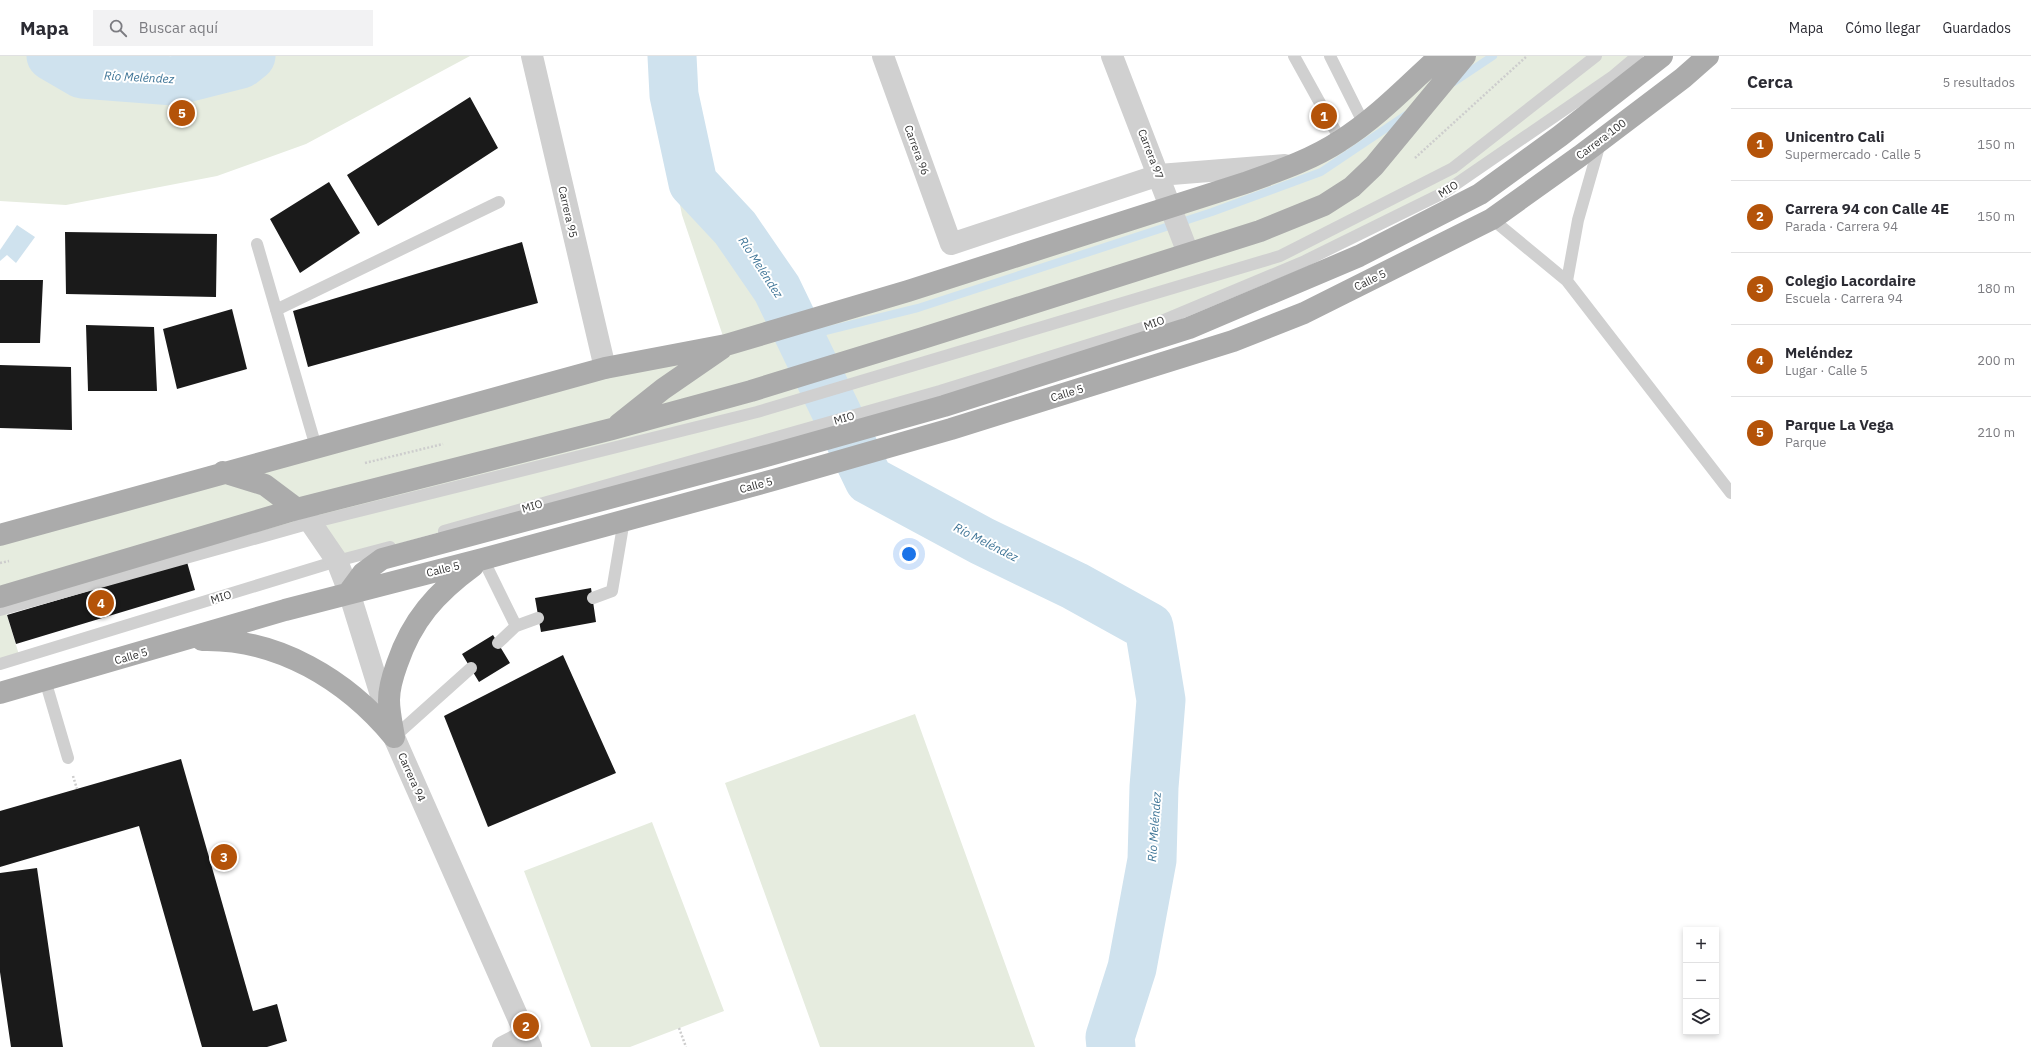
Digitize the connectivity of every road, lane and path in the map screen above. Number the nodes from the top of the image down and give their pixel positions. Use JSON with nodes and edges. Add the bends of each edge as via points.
{"nodes":[{"id":1,"x":532,"y":56,"type":"edge"},
{"id":2,"x":883,"y":56,"type":"edge"},
{"id":3,"x":1112,"y":56,"type":"edge"},
{"id":4,"x":1294,"y":56,"type":"edge"},
{"id":5,"x":1330,"y":56,"type":"edge"},
{"id":6,"x":1440,"y":56,"type":"edge"},
{"id":7,"x":1465,"y":56,"type":"edge"},
{"id":8,"x":1596,"y":56,"type":"edge"},
{"id":9,"x":1637,"y":56,"type":"edge"},
{"id":10,"x":1662,"y":56,"type":"edge"},
{"id":11,"x":1708,"y":56,"type":"edge"},
{"id":12,"x":1364,"y":124,"type":"junction"},
{"id":13,"x":1600,"y":140,"type":"junction"},
{"id":14,"x":1341,"y":141,"type":"junction"},
{"id":15,"x":1294,"y":165,"type":"junction"},
{"id":16,"x":1159,"y":175,"type":"junction"},
{"id":17,"x":499,"y":202,"type":"dead end"},
{"id":18,"x":1172,"y":207,"type":"junction"},
{"id":19,"x":1492,"y":219,"type":"junction"},
{"id":20,"x":257,"y":244,"type":"dead end"},
{"id":21,"x":1188,"y":253,"type":"junction"},
{"id":22,"x":1567,"y":281,"type":"junction"},
{"id":23,"x":276,"y":310,"type":"junction"},
{"id":24,"x":731,"y":344,"type":"junction"},
{"id":25,"x":605,"y":368,"type":"junction"},
{"id":26,"x":942,"y":398,"type":"junction"},
{"id":27,"x":612,"y":429,"type":"junction"},
{"id":28,"x":316,"y":447,"type":"junction"},
{"id":29,"x":768,"y":448,"type":"junction"},
{"id":30,"x":223,"y":472,"type":"junction"},
{"id":31,"x":1731,"y":493,"type":"edge"},
{"id":32,"x":304,"y":516,"type":"junction"},
{"id":33,"x":624,"y":520,"type":"junction"},
{"id":34,"x":0,"y":535,"type":"edge"},
{"id":35,"x":483,"y":559,"type":"junction"},
{"id":36,"x":337,"y":561,"type":"junction"},
{"id":37,"x":349,"y":592,"type":"junction"},
{"id":38,"x":0,"y":597,"type":"edge"},
{"id":39,"x":592,"y":598,"type":"dead end"},
{"id":40,"x":0,"y":610,"type":"edge"},
{"id":41,"x":538,"y":618,"type":"dead end"},
{"id":42,"x":516,"y":626,"type":"junction"},
{"id":43,"x":180,"y":641,"type":"junction"},
{"id":44,"x":498,"y":643,"type":"dead end"},
{"id":45,"x":0,"y":664,"type":"edge"},
{"id":46,"x":471,"y":668,"type":"dead end"},
{"id":47,"x":45,"y":680,"type":"junction"},
{"id":48,"x":0,"y":693,"type":"edge"},
{"id":49,"x":394,"y":736,"type":"junction"},
{"id":50,"x":68,"y":758,"type":"dead end"},
{"id":51,"x":679,"y":1028,"type":"dead end"},
{"id":52,"x":529,"y":1041,"type":"edge"},
{"id":53,"x":504,"y":1047,"type":"edge"},
{"id":54,"x":686,"y":1047,"type":"edge"}],
"edges":[{"from":1,"to":25,"type":"street","name":"Carrera 95"},
{"from":2,"to":16,"type":"street","name":"Carrera 96","via":[[951,244]]},
{"from":3,"to":16,"type":"street","name":"Carrera 97"},
{"from":4,"to":14,"type":"lane"},
{"from":5,"to":12,"type":"lane"},
{"from":6,"to":12,"type":"main road"},
{"from":7,"to":21,"type":"main road","via":[[1374,166],[1339,196],[1292,219]]},
{"from":8,"to":32,"type":"lane","name":"MIO","via":[[1454,168],[1280,256],[757,412]]},
{"from":9,"to":26,"type":"lane","name":"MIO","via":[[1612,77],[1443,193],[1305,261],[1152,325]]},
{"from":10,"to":26,"type":"main road","via":[[1560,136],[1480,194],[1359,256],[1189,328]]},
{"from":11,"to":13,"type":"main road","name":"Carrera 100","via":[[1683,78]]},
{"from":12,"to":14,"type":"main road"},
{"from":13,"to":19,"type":"main road","name":"Carrera 100"},
{"from":13,"to":22,"type":"lane","via":[[1578,220]]},
{"from":14,"to":15,"type":"main road"},
{"from":15,"to":16,"type":"street"},
{"from":15,"to":18,"type":"main road"},
{"from":16,"to":18,"type":"street","name":"Carrera 97"},
{"from":17,"to":23,"type":"lane"},
{"from":18,"to":21,"type":"street","name":"Carrera 97"},
{"from":18,"to":24,"type":"main road"},
{"from":19,"to":22,"type":"lane"},
{"from":19,"to":33,"type":"main road","name":"Calle 5","via":[[1304,313],[1233,341],[951,429]]},
{"from":20,"to":23,"type":"lane"},
{"from":21,"to":27,"type":"main road","via":[[751,391]]},
{"from":22,"to":31,"type":"lane"},
{"from":23,"to":28,"type":"lane"},
{"from":24,"to":25,"type":"main road"},
{"from":24,"to":27,"type":"main road","via":[[663,390]]},
{"from":25,"to":28,"type":"main road"},
{"from":26,"to":29,"type":"main road"},
{"from":27,"to":32,"type":"main road"},
{"from":28,"to":30,"type":"main road"},
{"from":29,"to":36,"type":"lane","name":"MIO"},
{"from":29,"to":37,"type":"main road","via":[[382,559],[363,573]]},
{"from":30,"to":32,"type":"main road","via":[[265,485]]},
{"from":30,"to":34,"type":"main road"},
{"from":32,"to":36,"type":"street","name":"Carrera 94"},
{"from":32,"to":38,"type":"main road"},
{"from":32,"to":40,"type":"lane","name":"MIO"},
{"from":33,"to":35,"type":"main road","name":"Calle 5"},
{"from":33,"to":39,"type":"lane","via":[[612,591]]},
{"from":35,"to":37,"type":"main road","name":"Calle 5"},
{"from":35,"to":42,"type":"lane"},
{"from":35,"to":49,"type":"main road","via":[[450,582],[431,601],[403,647],[394,673],[389,700]]},
{"from":36,"to":37,"type":"street","name":"Carrera 94"},
{"from":36,"to":45,"type":"lane","name":"MIO"},
{"from":37,"to":43,"type":"main road","name":"Calle 5"},
{"from":37,"to":49,"type":"street","name":"Carrera 94"},
{"from":41,"to":42,"type":"lane"},
{"from":42,"to":44,"type":"lane"},
{"from":43,"to":47,"type":"main road","name":"Calle 5"},
{"from":43,"to":49,"type":"main road","via":[[206,640],[255,646],[302,662],[324,674],[364,704]]},
{"from":46,"to":49,"type":"lane"},
{"from":47,"to":48,"type":"main road","name":"Calle 5"},
{"from":47,"to":50,"type":"lane"},
{"from":49,"to":52,"type":"street","name":"Carrera 94"},
{"from":51,"to":54,"type":"path"},
{"from":52,"to":53,"type":"street"}]}
